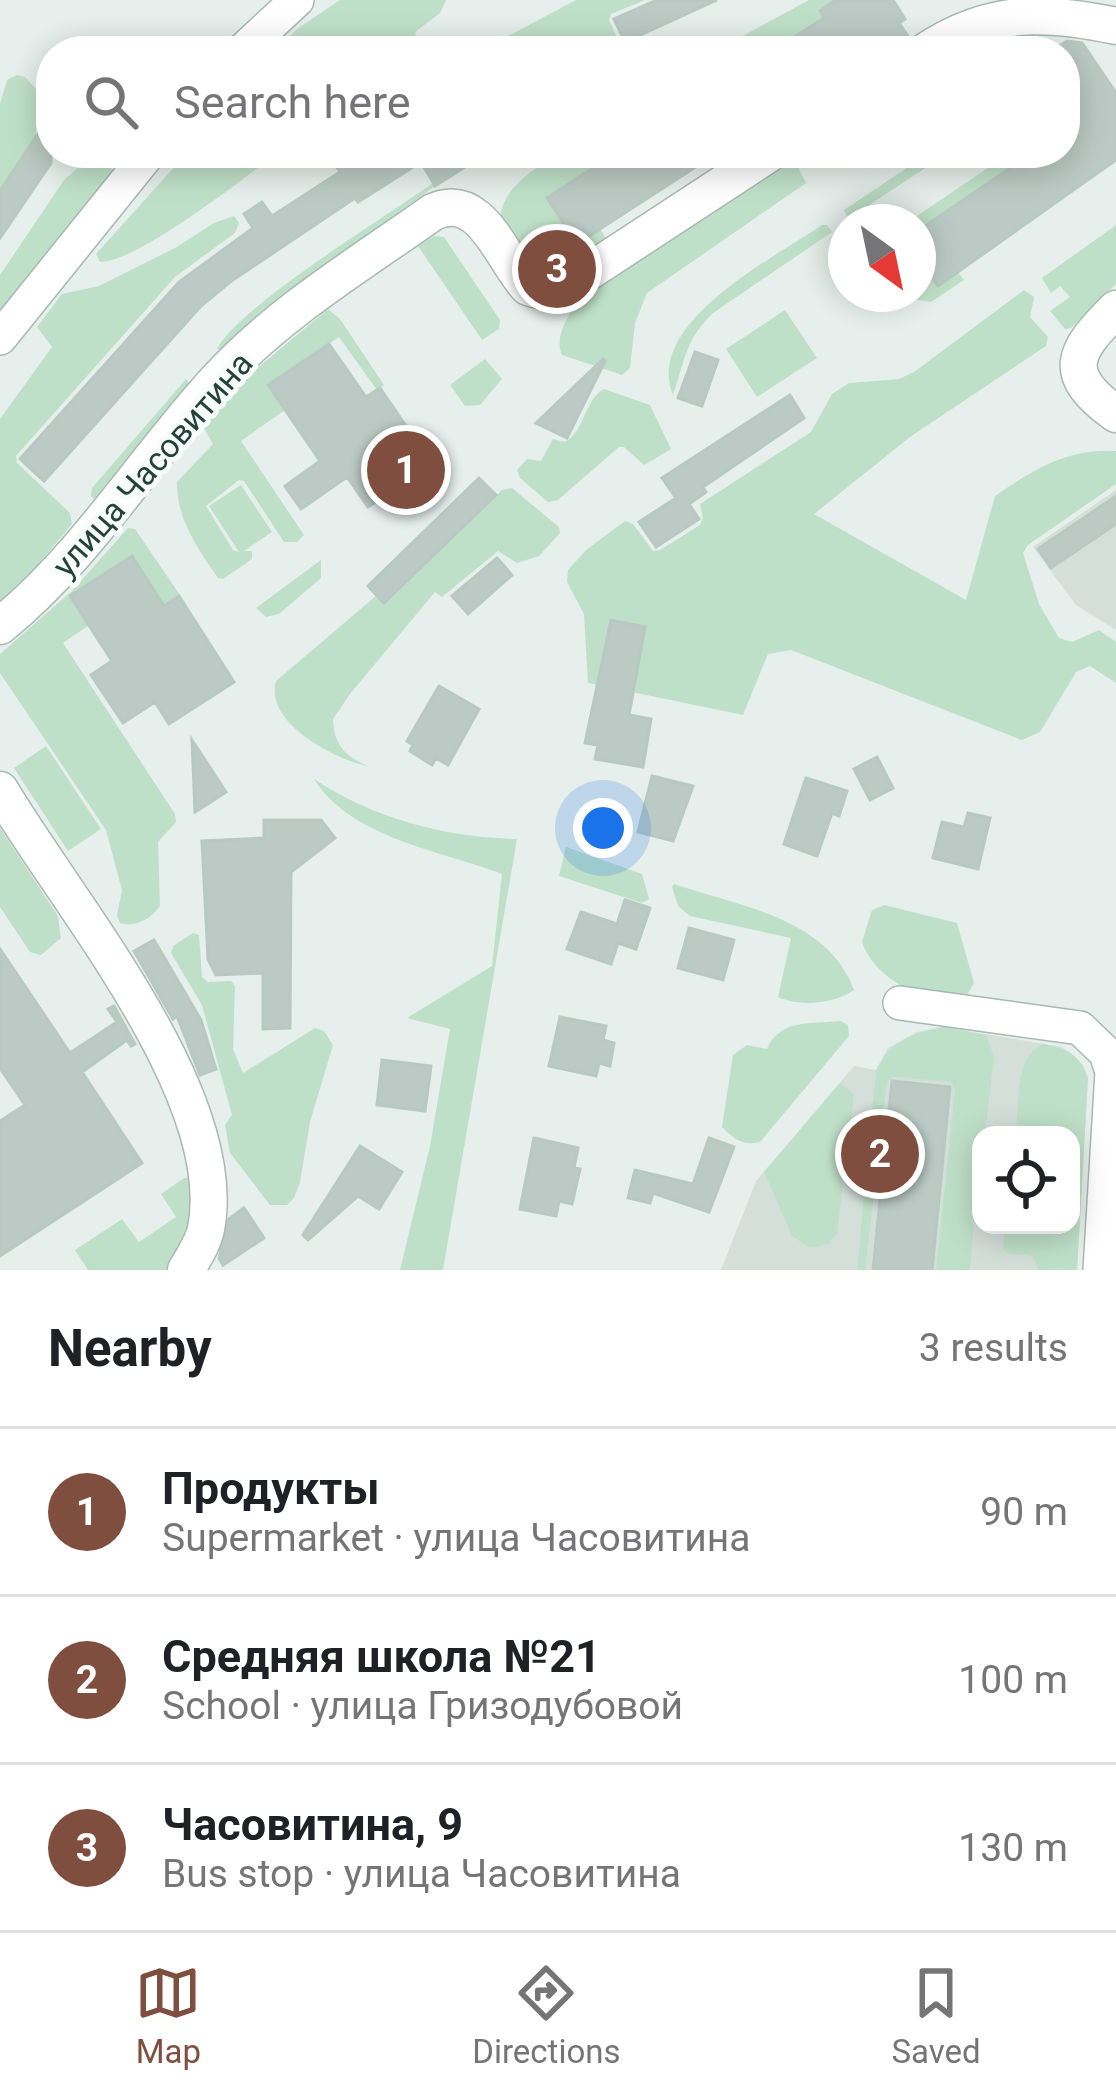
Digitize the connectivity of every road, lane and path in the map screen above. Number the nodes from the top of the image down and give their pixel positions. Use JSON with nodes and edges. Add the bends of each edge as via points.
{"nodes":[{"id":1,"x":297,"y":0,"type":"edge"},
{"id":2,"x":1116,"y":26,"type":"edge"},
{"id":3,"x":258,"y":36,"type":"edge"},
{"id":4,"x":954,"y":36,"type":"edge"},
{"id":5,"x":137,"y":168,"type":"edge"},
{"id":6,"x":747,"y":168,"type":"edge"},
{"id":7,"x":1116,"y":309,"type":"edge"},
{"id":8,"x":0,"y":338,"type":"edge"},
{"id":9,"x":1116,"y":414,"type":"edge"},
{"id":10,"x":0,"y":626,"type":"edge"},
{"id":11,"x":0,"y":790,"type":"edge"},
{"id":12,"x":900,"y":1003,"type":"dead end"},
{"id":13,"x":187,"y":1270,"type":"edge"},
{"id":14,"x":1100,"y":1270,"type":"edge"}],
"edges":[{"from":1,"to":3,"type":"street"},
{"from":2,"to":4,"type":"street","via":[[1032,14]]},
{"from":5,"to":8,"type":"street"},
{"from":6,"to":10,"type":"street","name":"улица Часовитина","via":[[553,291],[528,286],[476,214],[459,206],[433,212],[297,308],[219,377],[56,577]]},
{"from":7,"to":9,"type":"street","via":[[1086,339],[1078,363],[1085,385]]},
{"from":11,"to":13,"type":"street","via":[[182,1083],[207,1202],[206,1230]]},
{"from":12,"to":14,"type":"street","via":[[1080,1028],[1106,1053],[1112,1072]]}]}
